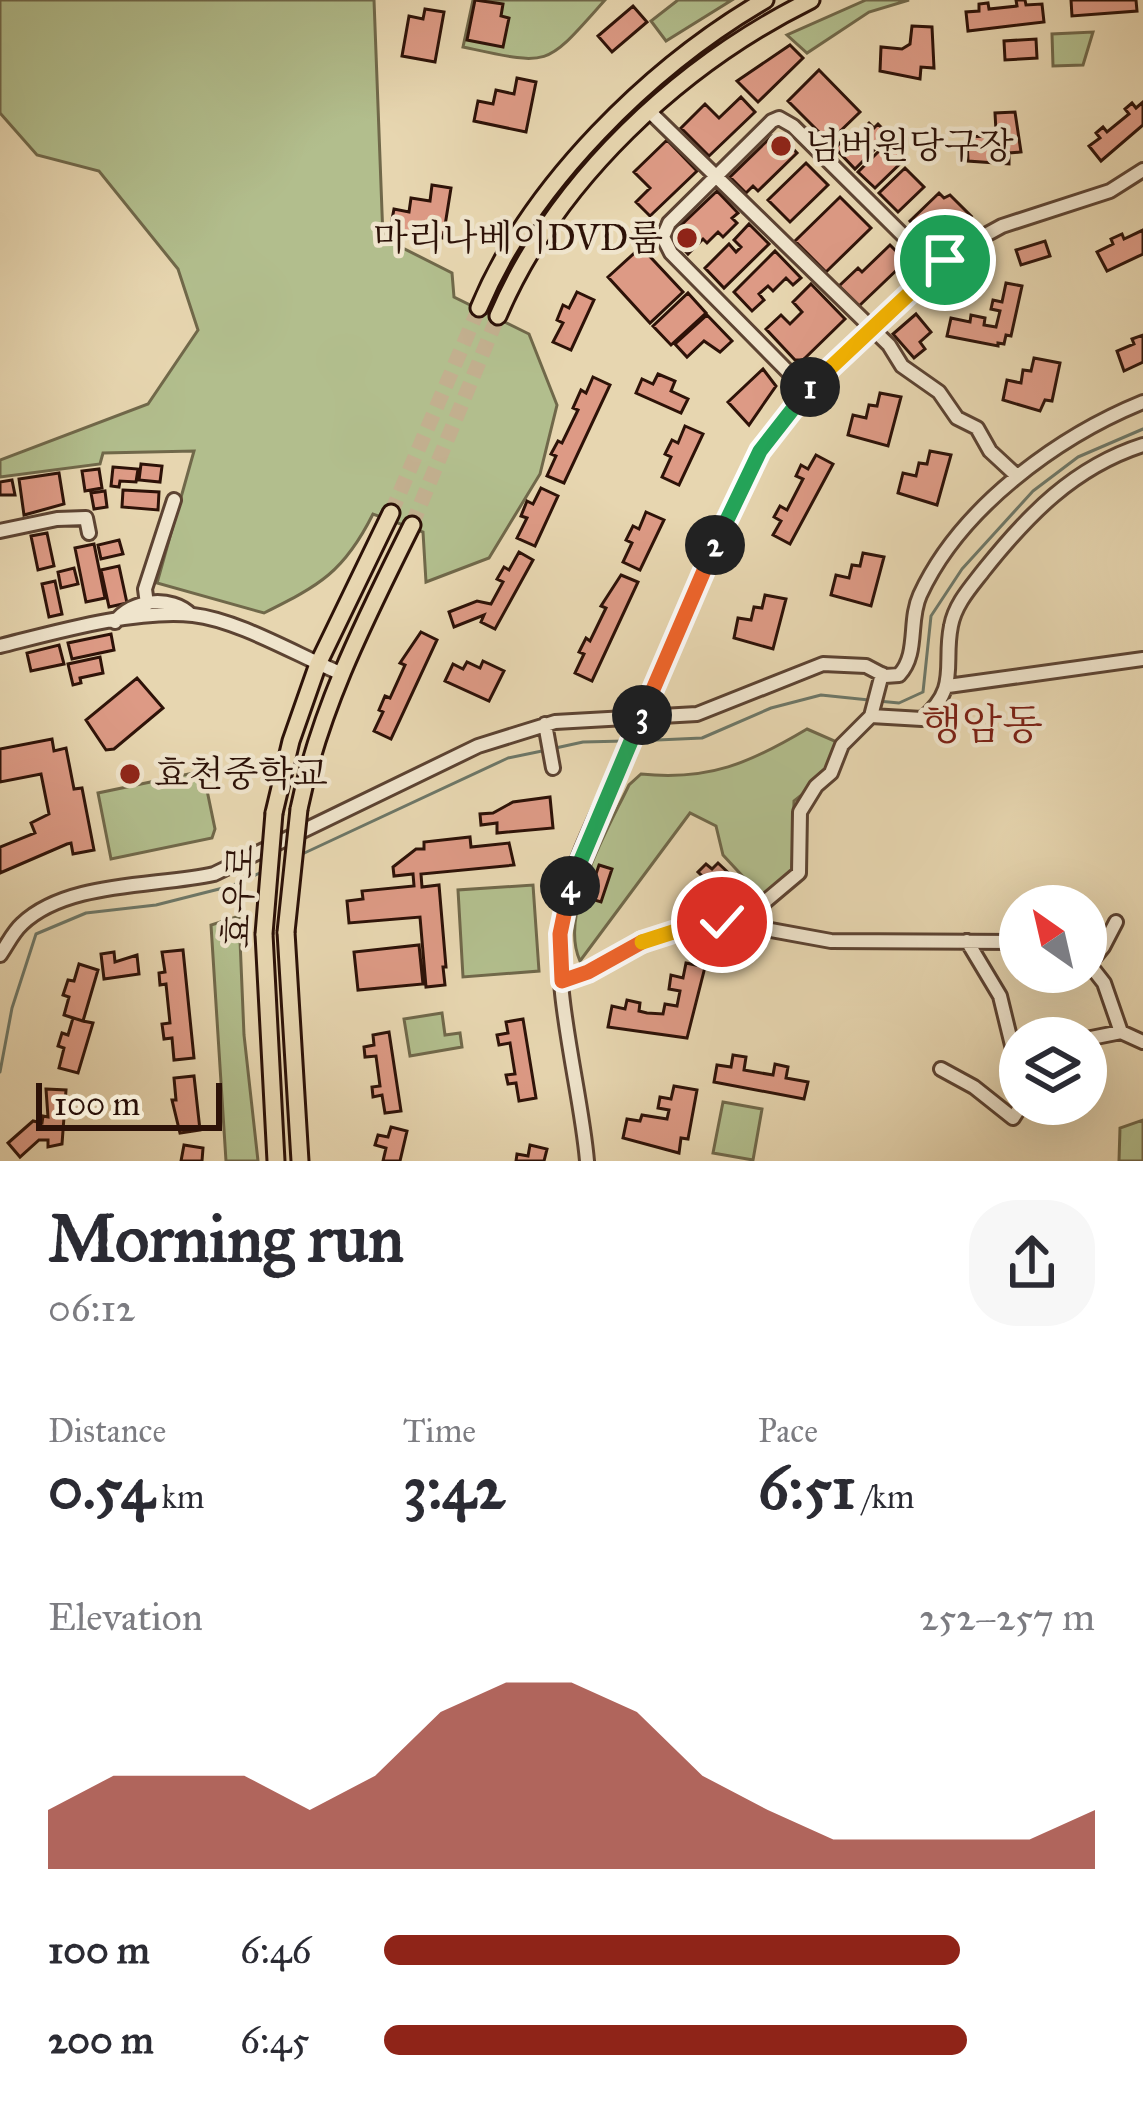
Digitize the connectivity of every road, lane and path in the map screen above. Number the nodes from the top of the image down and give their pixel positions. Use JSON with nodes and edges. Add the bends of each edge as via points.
{"nodes":[{"id":1,"x":765,"y":0,"type":"edge"},
{"id":2,"x":811,"y":0,"type":"edge"},
{"id":3,"x":649,"y":111,"type":"junction"},
{"id":4,"x":1143,"y":170,"type":"edge"},
{"id":5,"x":715,"y":176,"type":"junction"},
{"id":6,"x":935,"y":268,"type":"junction"},
{"id":7,"x":479,"y":308,"type":"tunnel mouth"},
{"id":8,"x":498,"y":316,"type":"tunnel mouth"},
{"id":9,"x":871,"y":329,"type":"junction"},
{"id":10,"x":806,"y":391,"type":"junction"},
{"id":11,"x":1143,"y":402,"type":"edge"},
{"id":12,"x":1143,"y":446,"type":"edge"},
{"id":13,"x":1017,"y":476,"type":"junction"},
{"id":14,"x":174,"y":500,"type":"dead end"},
{"id":15,"x":391,"y":513,"type":"tunnel mouth"},
{"id":16,"x":412,"y":525,"type":"tunnel mouth"},
{"id":17,"x":0,"y":531,"type":"edge"},
{"id":18,"x":89,"y":533,"type":"dead end"},
{"id":19,"x":147,"y":604,"type":"junction"},
{"id":20,"x":191,"y":615,"type":"junction"},
{"id":21,"x":115,"y":622,"type":"junction"},
{"id":22,"x":0,"y":646,"type":"edge"},
{"id":23,"x":1143,"y":659,"type":"edge"},
{"id":24,"x":318,"y":664,"type":"junction"},
{"id":25,"x":340,"y":673,"type":"junction"},
{"id":26,"x":882,"y":674,"type":"junction"},
{"id":27,"x":948,"y":686,"type":"junction"},
{"id":28,"x":872,"y":713,"type":"junction"},
{"id":29,"x":546,"y":728,"type":"junction"},
{"id":30,"x":552,"y":765,"type":"dead end"},
{"id":31,"x":1116,"y":922,"type":"dead end"},
{"id":32,"x":750,"y":927,"type":"junction"},
{"id":33,"x":1107,"y":939,"type":"edge"},
{"id":34,"x":968,"y":941,"type":"junction"},
{"id":35,"x":999,"y":942,"type":"edge"},
{"id":36,"x":0,"y":955,"type":"edge"},
{"id":37,"x":562,"y":981,"type":"junction"},
{"id":38,"x":1107,"y":992,"type":"edge"},
{"id":39,"x":1005,"y":1017,"type":"edge"},
{"id":40,"x":1120,"y":1032,"type":"junction"},
{"id":41,"x":1107,"y":1035,"type":"edge"},
{"id":42,"x":1143,"y":1042,"type":"edge"},
{"id":43,"x":941,"y":1069,"type":"dead end"},
{"id":44,"x":999,"y":1107,"type":"edge"},
{"id":45,"x":276,"y":1161,"type":"edge"},
{"id":46,"x":300,"y":1161,"type":"edge"},
{"id":47,"x":587,"y":1161,"type":"edge"}],
"edges":[{"from":1,"to":7,"type":"main road","via":[[688,49],[613,120],[533,213]]},
{"from":2,"to":3,"type":"main road","via":[[742,40]]},
{"from":3,"to":5,"type":"street"},
{"from":3,"to":8,"type":"main road","via":[[556,217]]},
{"from":4,"to":6,"type":"street","via":[[1110,190],[1002,226]]},
{"from":5,"to":6,"type":"street","via":[[772,121],[786,121]]},
{"from":5,"to":9,"type":"street"},
{"from":5,"to":10,"type":"street","via":[[669,223],[665,247]]},
{"from":6,"to":9,"type":"street"},
{"from":9,"to":10,"type":"street"},
{"from":9,"to":13,"type":"street"},
{"from":10,"to":37,"type":"street","bridge":true,"via":[[760,451],[727,514],[586,840],[562,915]]},
{"from":11,"to":13,"type":"street"},
{"from":12,"to":27,"type":"street","via":[[1085,471],[1014,533],[955,614]]},
{"from":13,"to":26,"type":"street","via":[[927,583],[905,670]]},
{"from":14,"to":19,"type":"street"},
{"from":15,"to":24,"type":"main road","name":"효우로"},
{"from":16,"to":25,"type":"main road","name":"효우로"},
{"from":17,"to":18,"type":"street","via":[[86,518]]},
{"from":19,"to":20,"type":"street","via":[[181,604]]},
{"from":19,"to":21,"type":"street"},
{"from":20,"to":21,"type":"street"},
{"from":20,"to":24,"type":"street"},
{"from":21,"to":22,"type":"street"},
{"from":23,"to":27,"type":"street"},
{"from":24,"to":25,"type":"street"},
{"from":24,"to":45,"type":"main road","name":"효우로","bridge":true,"via":[[274,813],[264,934]]},
{"from":25,"to":46,"type":"main road","name":"효우로","bridge":true,"via":[[298,809],[286,932]]},
{"from":26,"to":28,"type":"street"},
{"from":26,"to":29,"type":"street","via":[[824,664],[698,714]]},
{"from":27,"to":28,"type":"street","via":[[922,719]]},
{"from":28,"to":32,"type":"street","via":[[800,812],[799,873],[761,905]]},
{"from":29,"to":30,"type":"street"},
{"from":29,"to":36,"type":"street","via":[[478,746],[214,874],[88,892],[58,904],[26,920]]},
{"from":31,"to":33,"type":"street"},
{"from":32,"to":34,"type":"street","via":[[831,941]]},
{"from":32,"to":37,"type":"street","via":[[701,923],[652,937]]},
{"from":34,"to":35,"type":"street"},
{"from":34,"to":39,"type":"street"},
{"from":37,"to":47,"type":"street"},
{"from":38,"to":40,"type":"street"},
{"from":40,"to":41,"type":"street"},
{"from":40,"to":42,"type":"street"},
{"from":43,"to":44,"type":"street"}]}
